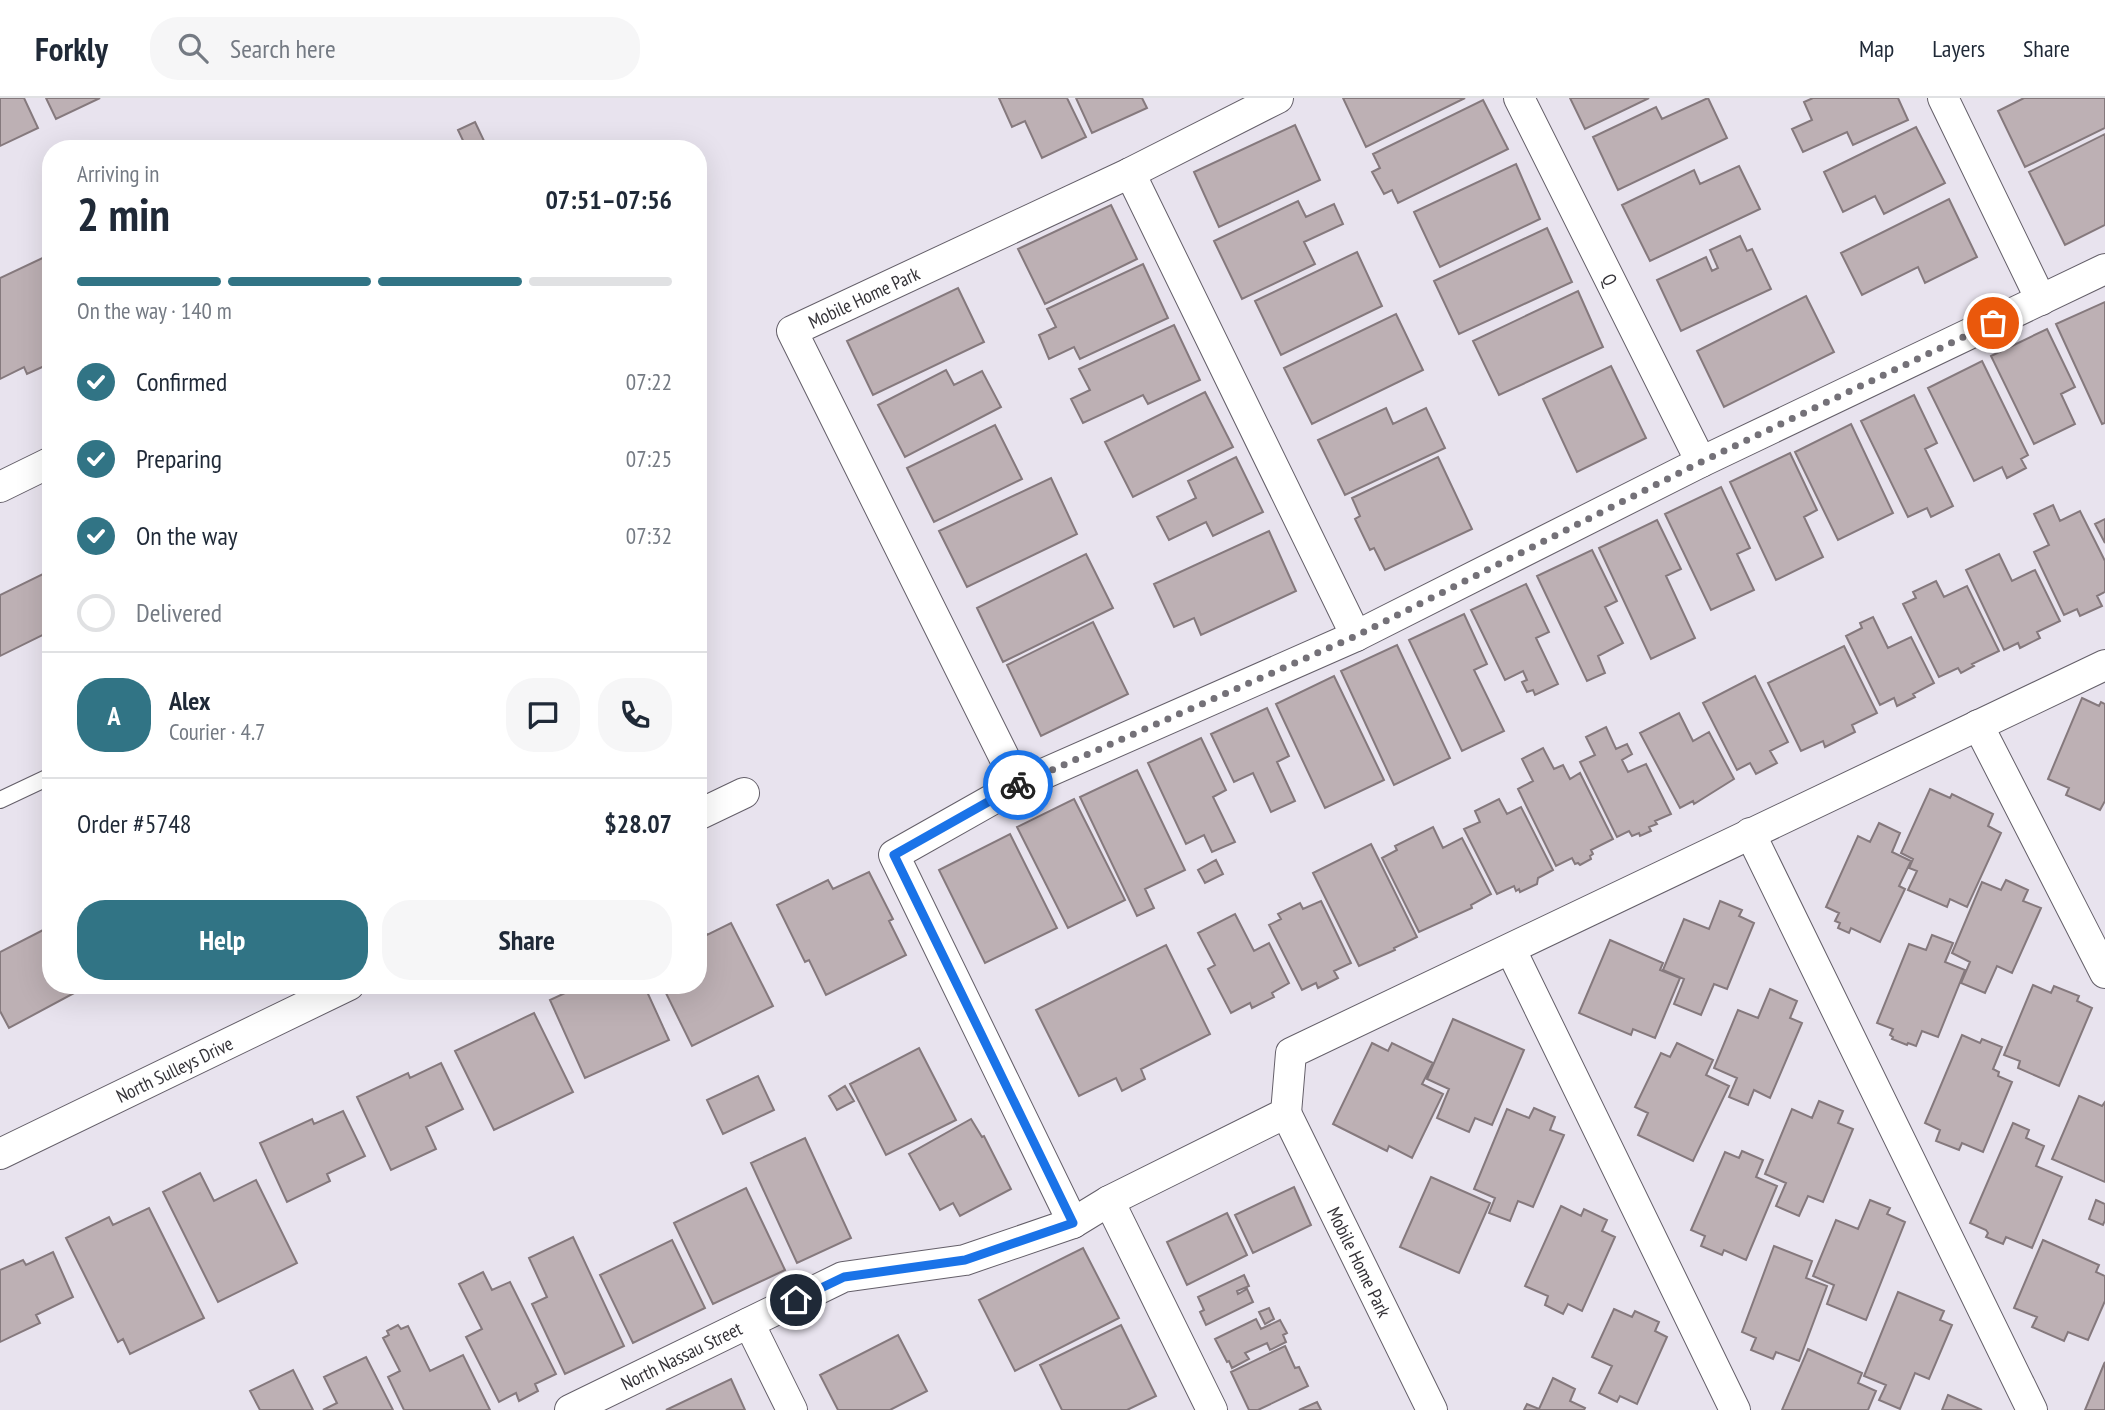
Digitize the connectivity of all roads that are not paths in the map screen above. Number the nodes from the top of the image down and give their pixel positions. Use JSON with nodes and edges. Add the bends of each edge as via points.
{"nodes":[{"id":1,"x":1278,"y":98,"type":"edge"},
{"id":2,"x":1519,"y":98,"type":"edge"},
{"id":3,"x":1942,"y":98,"type":"edge"},
{"id":4,"x":1130,"y":173,"type":"junction"},
{"id":5,"x":2105,"y":269,"type":"edge"},
{"id":6,"x":2041,"y":300,"type":"junction"},
{"id":7,"x":1701,"y":462,"type":"junction"},
{"id":8,"x":42,"y":466,"type":"edge"},
{"id":9,"x":0,"y":487,"type":"edge"},
{"id":10,"x":1356,"y":636,"type":"junction"},
{"id":11,"x":2105,"y":665,"type":"edge"},
{"id":12,"x":1978,"y":725,"type":"junction"},
{"id":13,"x":42,"y":780,"type":"edge"},
{"id":14,"x":1018,"y":785,"type":"junction"},
{"id":15,"x":744,"y":793,"type":"dead end"},
{"id":16,"x":0,"y":800,"type":"edge"},
{"id":17,"x":707,"y":811,"type":"edge"},
{"id":18,"x":1750,"y":833,"type":"junction"},
{"id":19,"x":1511,"y":950,"type":"junction"},
{"id":20,"x":2105,"y":973,"type":"edge"},
{"id":21,"x":330,"y":994,"type":"edge"},
{"id":22,"x":1286,"y":1114,"type":"junction"},
{"id":23,"x":0,"y":1154,"type":"edge"},
{"id":24,"x":1109,"y":1200,"type":"junction"},
{"id":25,"x":1073,"y":1223,"type":"junction"},
{"id":26,"x":749,"y":1323,"type":"junction"},
{"id":27,"x":570,"y":1410,"type":"edge"},
{"id":28,"x":792,"y":1410,"type":"edge"},
{"id":29,"x":1212,"y":1410,"type":"edge"},
{"id":30,"x":1432,"y":1410,"type":"edge"},
{"id":31,"x":1735,"y":1410,"type":"edge"},
{"id":32,"x":2032,"y":1410,"type":"edge"}],
"edges":[{"from":1,"to":4,"type":"street","name":"Mobile Home Park"},
{"from":2,"to":7,"type":"street","name":"Q"},
{"from":3,"to":6,"type":"street"},
{"from":4,"to":10,"type":"street"},
{"from":4,"to":14,"type":"street","name":"Mobile Home Park","via":[[792,331]]},
{"from":5,"to":6,"type":"street"},
{"from":6,"to":7,"type":"street"},
{"from":7,"to":10,"type":"street"},
{"from":8,"to":9,"type":"street"},
{"from":10,"to":14,"type":"street"},
{"from":11,"to":12,"type":"street"},
{"from":12,"to":18,"type":"street"},
{"from":12,"to":20,"type":"street"},
{"from":13,"to":16,"type":"lane"},
{"from":14,"to":25,"type":"street","via":[[894,855]]},
{"from":15,"to":17,"type":"street"},
{"from":18,"to":19,"type":"street"},
{"from":18,"to":32,"type":"street"},
{"from":19,"to":22,"type":"street","via":[[1291,1054]]},
{"from":19,"to":31,"type":"street"},
{"from":21,"to":23,"type":"street","name":"North Sulleys Drive"},
{"from":22,"to":24,"type":"street","name":"North Nassau Street"},
{"from":22,"to":30,"type":"street","name":"Mobile Home Park"},
{"from":24,"to":25,"type":"street","name":"North Nassau Street"},
{"from":24,"to":29,"type":"street"},
{"from":25,"to":26,"type":"street","name":"North Nassau Street","via":[[965,1260],[844,1277]]},
{"from":26,"to":27,"type":"street","name":"North Nassau Street"},
{"from":26,"to":28,"type":"street"}]}
